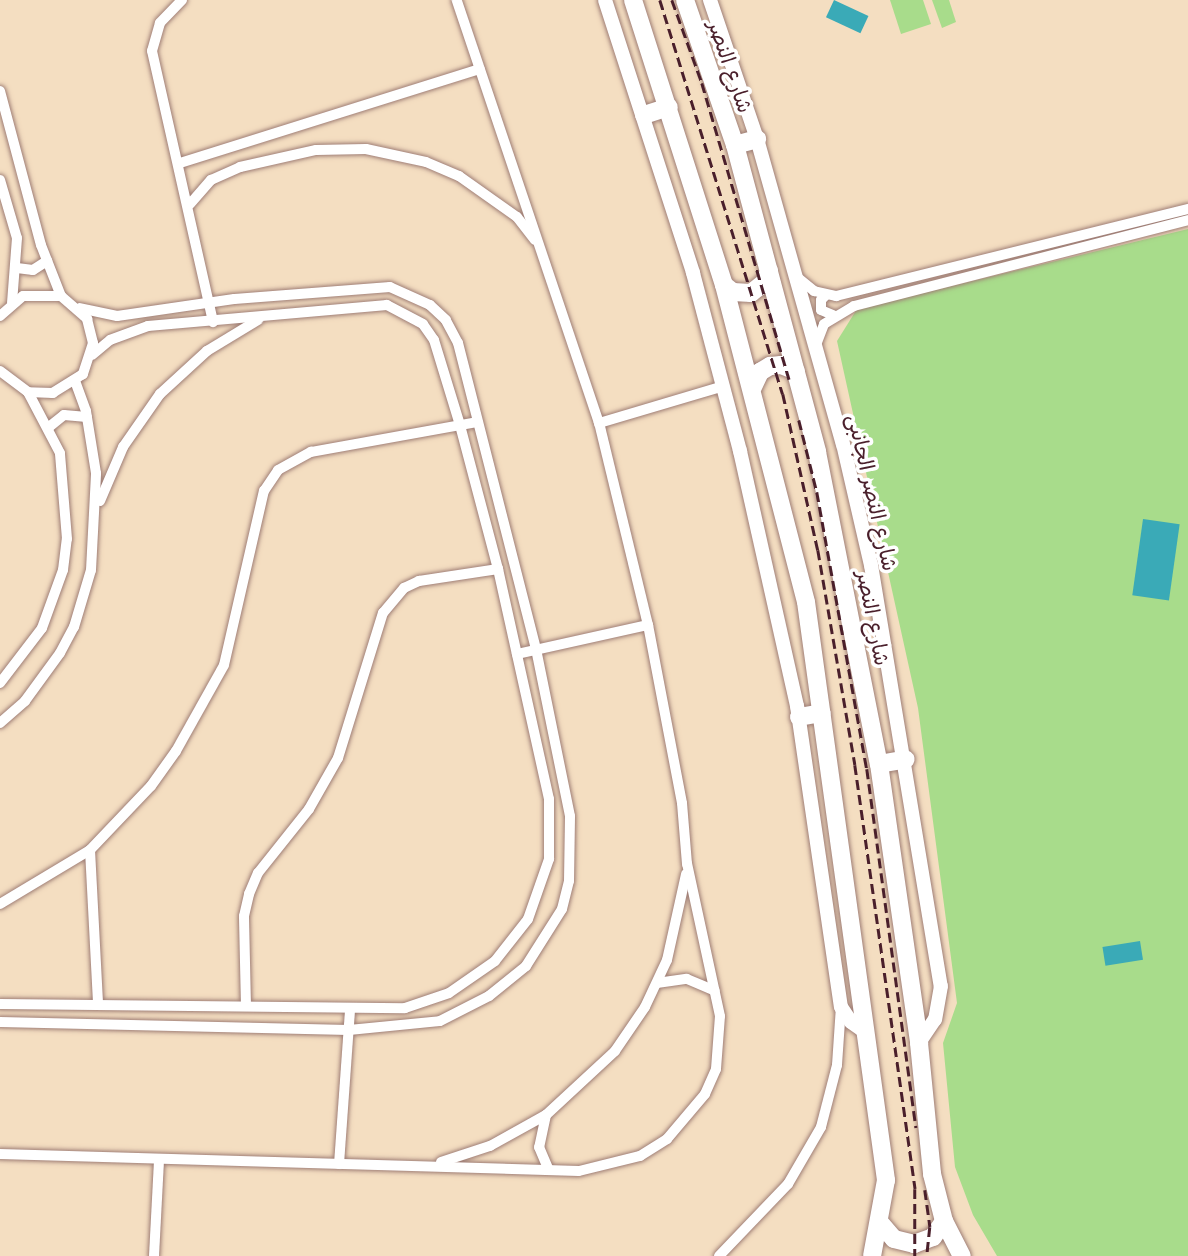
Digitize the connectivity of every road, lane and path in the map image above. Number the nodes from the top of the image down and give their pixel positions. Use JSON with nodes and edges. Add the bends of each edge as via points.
{"nodes":[{"id":1,"x":182,"y":0,"type":"edge"},
{"id":2,"x":457,"y":0,"type":"edge"},
{"id":3,"x":605,"y":0,"type":"edge"},
{"id":4,"x":632,"y":0,"type":"edge"},
{"id":5,"x":685,"y":0,"type":"edge"},
{"id":6,"x":710,"y":0,"type":"edge"},
{"id":7,"x":480,"y":69,"type":"junction"},
{"id":8,"x":0,"y":91,"type":"edge"},
{"id":9,"x":669,"y":107,"type":"junction"},
{"id":10,"x":644,"y":116,"type":"junction"},
{"id":11,"x":757,"y":139,"type":"junction"},
{"id":12,"x":735,"y":145,"type":"junction"},
{"id":13,"x":234,"y":146,"type":"junction"},
{"id":14,"x":180,"y":163,"type":"junction"},
{"id":15,"x":240,"y":167,"type":"junction"},
{"id":16,"x":0,"y":180,"type":"edge"},
{"id":17,"x":190,"y":204,"type":"junction"},
{"id":18,"x":1188,"y":209,"type":"edge"},
{"id":19,"x":1188,"y":220,"type":"edge"},
{"id":20,"x":540,"y":247,"type":"junction"},
{"id":21,"x":47,"y":261,"type":"junction"},
{"id":22,"x":17,"y":268,"type":"junction"},
{"id":23,"x":769,"y":271,"type":"junction"},
{"id":24,"x":795,"y":275,"type":"junction"},
{"id":25,"x":724,"y":285,"type":"junction"},
{"id":26,"x":826,"y":295,"type":"junction"},
{"id":27,"x":61,"y":296,"type":"junction"},
{"id":28,"x":209,"y":302,"type":"junction"},
{"id":29,"x":12,"y":303,"type":"junction"},
{"id":30,"x":80,"y":308,"type":"junction"},
{"id":31,"x":833,"y":315,"type":"junction"},
{"id":32,"x":0,"y":316,"type":"edge"},
{"id":33,"x":262,"y":318,"type":"junction"},
{"id":34,"x":213,"y":322,"type":"junction"},
{"id":35,"x":816,"y":348,"type":"junction"},
{"id":36,"x":92,"y":355,"type":"junction"},
{"id":37,"x":0,"y":371,"type":"edge"},
{"id":38,"x":796,"y":371,"type":"junction"},
{"id":39,"x":75,"y":381,"type":"junction"},
{"id":40,"x":723,"y":386,"type":"junction"},
{"id":41,"x":753,"y":387,"type":"junction"},
{"id":42,"x":28,"y":392,"type":"junction"},
{"id":43,"x":87,"y":417,"type":"junction"},
{"id":44,"x":477,"y":422,"type":"junction"},
{"id":45,"x":599,"y":424,"type":"junction"},
{"id":46,"x":460,"y":425,"type":"junction"},
{"id":47,"x":50,"y":427,"type":"junction"},
{"id":48,"x":98,"y":507,"type":"junction"},
{"id":49,"x":498,"y":569,"type":"junction"},
{"id":50,"x":648,"y":625,"type":"junction"},
{"id":51,"x":536,"y":649,"type":"junction"},
{"id":52,"x":517,"y":654,"type":"junction"},
{"id":53,"x":0,"y":683,"type":"edge"},
{"id":54,"x":822,"y":713,"type":"junction"},
{"id":55,"x":799,"y":717,"type":"junction"},
{"id":56,"x":0,"y":723,"type":"edge"},
{"id":57,"x":906,"y":759,"type":"junction"},
{"id":58,"x":879,"y":764,"type":"junction"},
{"id":59,"x":90,"y":850,"type":"junction"},
{"id":60,"x":687,"y":864,"type":"junction"},
{"id":61,"x":0,"y":904,"type":"edge"},
{"id":62,"x":657,"y":983,"type":"junction"},
{"id":63,"x":715,"y":992,"type":"junction"},
{"id":64,"x":0,"y":1004,"type":"edge"},
{"id":65,"x":98,"y":1005,"type":"junction"},
{"id":66,"x":246,"y":1006,"type":"junction"},
{"id":67,"x":841,"y":1007,"type":"junction"},
{"id":68,"x":350,"y":1011,"type":"junction"},
{"id":69,"x":0,"y":1022,"type":"edge"},
{"id":70,"x":90,"y":1022,"type":"junction"},
{"id":71,"x":107,"y":1022,"type":"junction"},
{"id":72,"x":349,"y":1030,"type":"junction"},
{"id":73,"x":867,"y":1033,"type":"junction"},
{"id":74,"x":919,"y":1042,"type":"junction"},
{"id":75,"x":546,"y":1115,"type":"junction"},
{"id":76,"x":0,"y":1154,"type":"edge"},
{"id":77,"x":159,"y":1159,"type":"junction"},
{"id":78,"x":339,"y":1164,"type":"junction"},
{"id":79,"x":428,"y":1166,"type":"junction"},
{"id":80,"x":549,"y":1170,"type":"junction"},
{"id":81,"x":944,"y":1221,"type":"junction"},
{"id":82,"x":881,"y":1224,"type":"junction"},
{"id":83,"x":154,"y":1256,"type":"edge"},
{"id":84,"x":719,"y":1256,"type":"edge"},
{"id":85,"x":872,"y":1256,"type":"edge"},
{"id":86,"x":962,"y":1256,"type":"edge"}],
"edges":[{"from":1,"to":14,"type":"street","via":[[160,23],[152,51]]},
{"from":2,"to":7,"type":"street"},
{"from":3,"to":10,"type":"street"},
{"from":4,"to":9,"type":"main road"},
{"from":5,"to":12,"type":"main road","name":"شارع النصر"},
{"from":6,"to":11,"type":"street","name":"شارع النصر الجانبى"},
{"from":7,"to":13,"type":"street"},
{"from":7,"to":20,"type":"street"},
{"from":8,"to":21,"type":"street"},
{"from":9,"to":10,"type":"main road"},
{"from":9,"to":25,"type":"main road"},
{"from":10,"to":40,"type":"street"},
{"from":11,"to":12,"type":"main road"},
{"from":11,"to":24,"type":"street","name":"شارع النصر الجانبى"},
{"from":12,"to":23,"type":"main road","name":"شارع النصر"},
{"from":13,"to":14,"type":"street"},
{"from":13,"to":15,"type":"street"},
{"from":14,"to":17,"type":"street"},
{"from":15,"to":17,"type":"street","via":[[211,180]]},
{"from":15,"to":20,"type":"street","via":[[291,154],[341,149],[426,162],[489,194],[517,217]]},
{"from":16,"to":22,"type":"street","via":[[17,238]]},
{"from":17,"to":28,"type":"street"},
{"from":18,"to":26,"type":"street"},
{"from":19,"to":31,"type":"street"},
{"from":20,"to":45,"type":"street"},
{"from":21,"to":22,"type":"street","via":[[33,270]]},
{"from":21,"to":27,"type":"street"},
{"from":22,"to":29,"type":"street"},
{"from":23,"to":25,"type":"main road","via":[[765,282],[751,293],[733,292]]},
{"from":23,"to":38,"type":"main road","name":"شارع النصر"},
{"from":24,"to":26,"type":"street"},
{"from":24,"to":35,"type":"street","name":"شارع النصر الجانبى"},
{"from":25,"to":41,"type":"main road"},
{"from":26,"to":31,"type":"street","via":[[820,307]]},
{"from":27,"to":29,"type":"street","via":[[36,293]]},
{"from":27,"to":30,"type":"street"},
{"from":28,"to":30,"type":"street","via":[[117,316]]},
{"from":28,"to":34,"type":"street"},
{"from":28,"to":44,"type":"street","via":[[390,287],[412,294],[430,304],[453,331]]},
{"from":29,"to":32,"type":"street"},
{"from":30,"to":36,"type":"street","via":[[92,330]]},
{"from":31,"to":35,"type":"street","via":[[824,324]]},
{"from":33,"to":34,"type":"street"},
{"from":33,"to":46,"type":"street","via":[[367,306],[406,312],[434,340]]},
{"from":33,"to":48,"type":"street","via":[[207,351],[160,394],[123,447]]},
{"from":34,"to":36,"type":"street","via":[[128,331]]},
{"from":35,"to":57,"type":"street","name":"شارع النصر الجانبى","via":[[871,565]]},
{"from":36,"to":39,"type":"street"},
{"from":37,"to":42,"type":"street"},
{"from":38,"to":41,"type":"main road","via":[[770,366]]},
{"from":38,"to":58,"type":"main road","name":"شارع النصر","via":[[848,596]]},
{"from":39,"to":42,"type":"street","via":[[53,393]]},
{"from":39,"to":43,"type":"street"},
{"from":40,"to":45,"type":"street"},
{"from":40,"to":55,"type":"street"},
{"from":41,"to":54,"type":"main road","via":[[806,602]]},
{"from":42,"to":47,"type":"street"},
{"from":43,"to":47,"type":"street","via":[[64,415]]},
{"from":43,"to":48,"type":"street"},
{"from":44,"to":46,"type":"street"},
{"from":44,"to":51,"type":"street"},
{"from":45,"to":50,"type":"street"},
{"from":46,"to":49,"type":"street"},
{"from":46,"to":59,"type":"street","via":[[311,452],[278,470],[264,491],[230,646],[209,698],[150,786]]},
{"from":47,"to":53,"type":"street","via":[[66,486],[63,570],[42,628]]},
{"from":48,"to":56,"type":"street","via":[[91,570],[74,627],[44,678]]},
{"from":49,"to":52,"type":"street"},
{"from":49,"to":66,"type":"street","via":[[419,581],[404,588],[383,613],[338,758],[309,810],[258,873],[249,894],[244,916]]},
{"from":50,"to":51,"type":"street"},
{"from":50,"to":60,"type":"street","via":[[682,803]]},
{"from":51,"to":52,"type":"street"},
{"from":51,"to":72,"type":"street","via":[[570,816],[569,881],[562,909],[526,966],[489,996],[440,1021]]},
{"from":52,"to":68,"type":"street","via":[[551,818],[550,859],[536,904],[510,945],[462,985],[405,1008]]},
{"from":54,"to":55,"type":"main road"},
{"from":54,"to":73,"type":"main road"},
{"from":55,"to":67,"type":"street"},
{"from":57,"to":58,"type":"main road"},
{"from":57,"to":74,"type":"street","name":"شارع النصر الجانبى","via":[[941,986],[935,1019]]},
{"from":58,"to":74,"type":"main road","name":"شارع النصر"},
{"from":59,"to":61,"type":"street"},
{"from":59,"to":65,"type":"street"},
{"from":60,"to":62,"type":"street","via":[[681,913]]},
{"from":60,"to":63,"type":"street"},
{"from":62,"to":63,"type":"street","via":[[687,979]]},
{"from":62,"to":75,"type":"street","via":[[615,1051]]},
{"from":63,"to":80,"type":"street","via":[[720,1043],[716,1069],[690,1116],[667,1139],[640,1156],[610,1167]]},
{"from":64,"to":65,"type":"street"},
{"from":65,"to":66,"type":"street"},
{"from":65,"to":70,"type":"street","via":[[85,1016]]},
{"from":65,"to":71,"type":"street","via":[[113,1014]]},
{"from":66,"to":68,"type":"street"},
{"from":67,"to":73,"type":"street","via":[[850,1022]]},
{"from":67,"to":84,"type":"street","via":[[837,1065],[821,1127],[788,1184]]},
{"from":68,"to":72,"type":"street"},
{"from":69,"to":70,"type":"street"},
{"from":70,"to":71,"type":"street"},
{"from":71,"to":72,"type":"street"},
{"from":72,"to":78,"type":"street"},
{"from":73,"to":82,"type":"main road","via":[[886,1180]]},
{"from":74,"to":81,"type":"main road","name":"شارع النصر","via":[[932,1174]]},
{"from":75,"to":79,"type":"street","via":[[490,1146]]},
{"from":75,"to":80,"type":"street","via":[[539,1147]]},
{"from":76,"to":77,"type":"street"},
{"from":77,"to":78,"type":"street"},
{"from":77,"to":83,"type":"street"},
{"from":78,"to":79,"type":"street"},
{"from":79,"to":80,"type":"street"},
{"from":81,"to":82,"type":"main road","via":[[933,1237],[914,1244],[894,1239]]},
{"from":81,"to":86,"type":"main road","name":"شارع النصر"},
{"from":82,"to":85,"type":"main road"}]}
